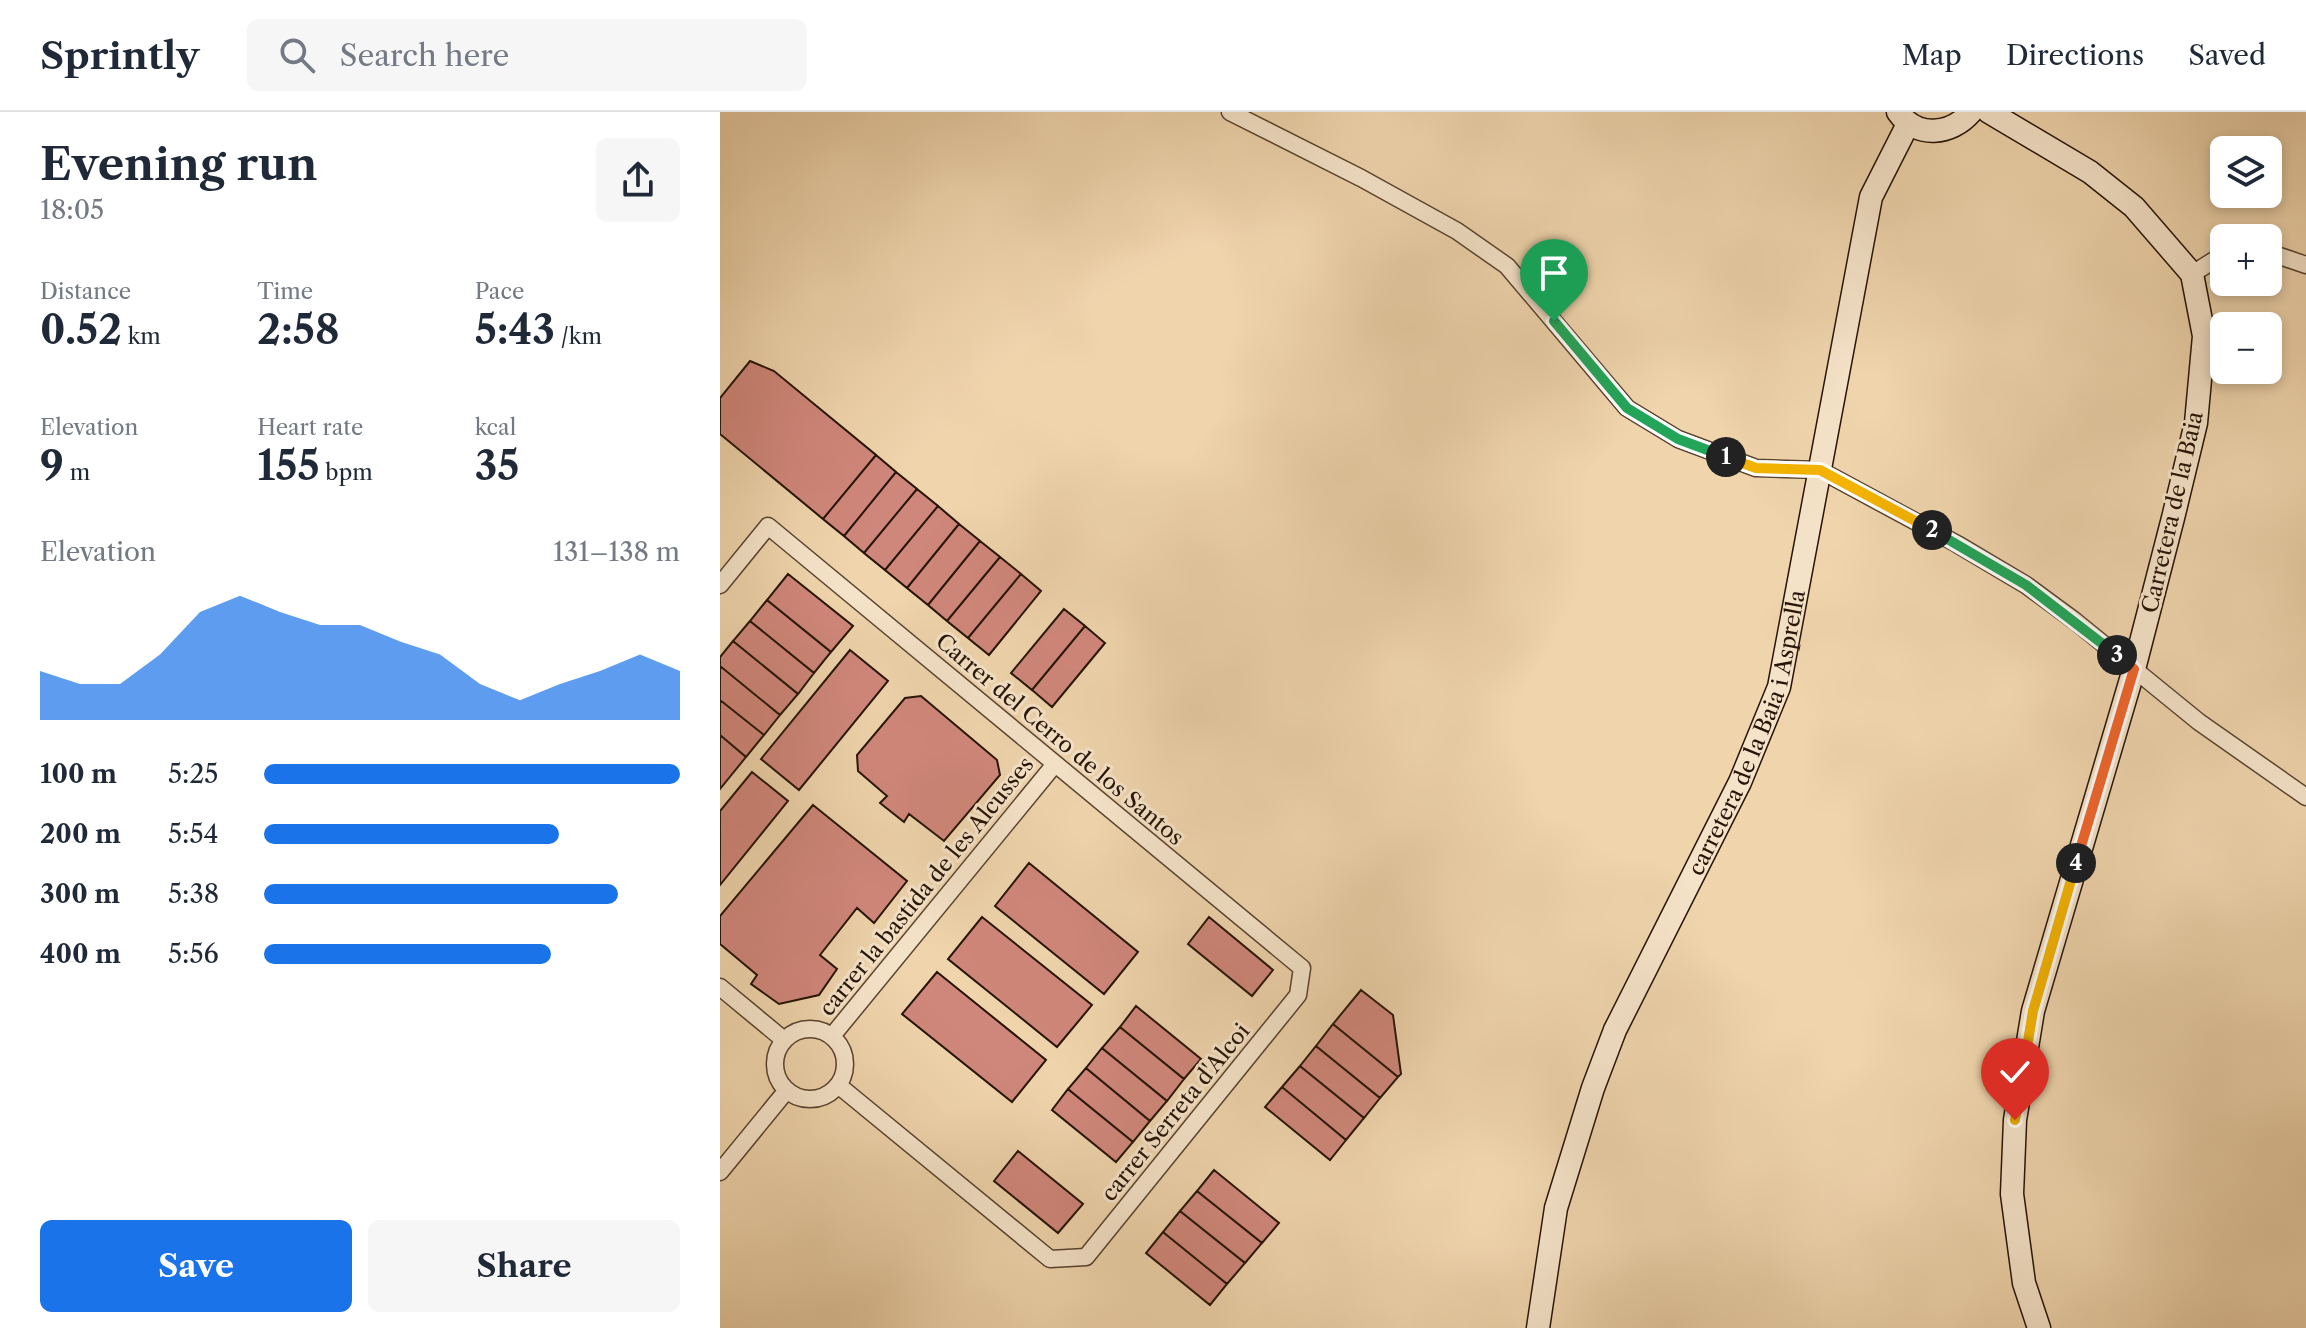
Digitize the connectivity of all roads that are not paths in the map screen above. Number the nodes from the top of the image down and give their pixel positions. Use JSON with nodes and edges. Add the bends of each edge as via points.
{"nodes":[{"id":1,"x":1230,"y":112,"type":"edge"},
{"id":2,"x":1971,"y":112,"type":"edge"},
{"id":3,"x":1989,"y":112,"type":"edge"},
{"id":4,"x":1903,"y":118,"type":"edge"},
{"id":5,"x":2282,"y":257,"type":"edge"},
{"id":6,"x":2210,"y":263,"type":"edge"},
{"id":7,"x":2306,"y":265,"type":"edge"},
{"id":8,"x":2192,"y":274,"type":"junction"},
{"id":9,"x":1820,"y":470,"type":"junction"},
{"id":10,"x":720,"y":585,"type":"edge"},
{"id":11,"x":2134,"y":669,"type":"junction"},
{"id":12,"x":1055,"y":764,"type":"junction"},
{"id":13,"x":2306,"y":797,"type":"edge"},
{"id":14,"x":720,"y":987,"type":"edge"},
{"id":15,"x":1298,"y":995,"type":"joint"},
{"id":16,"x":832,"y":1036,"type":"junction"},
{"id":17,"x":784,"y":1040,"type":"junction"},
{"id":18,"x":838,"y":1085,"type":"junction"},
{"id":19,"x":787,"y":1090,"type":"junction"},
{"id":20,"x":720,"y":1172,"type":"edge"},
{"id":21,"x":1538,"y":1328,"type":"edge"},
{"id":22,"x":2039,"y":1328,"type":"edge"}],
"edges":[{"from":1,"to":9,"type":"street","via":[[1457,231],[1507,266],[1627,408],[1678,439],[1756,468]]},
{"from":2,"to":4,"type":"main road","via":[[1962,122],[1937,132]]},
{"from":3,"to":8,"type":"main road","name":"Carretera de la Baia","via":[[2090,172],[2143,216]]},
{"from":4,"to":9,"type":"main road","name":"carretera de la Baia i Asprella","via":[[1871,197]]},
{"from":5,"to":7,"type":"street"},
{"from":6,"to":8,"type":"street"},
{"from":8,"to":11,"type":"main road","name":"Carretera de la Baia","via":[[2204,336],[2196,423]]},
{"from":9,"to":11,"type":"street","via":[[2026,585]]},
{"from":9,"to":21,"type":"main road","name":"carretera de la Baia i Asprella","via":[[1779,687],[1740,782],[1615,1030],[1593,1088],[1556,1208]]},
{"from":10,"to":12,"type":"street","name":"Carrer del Cerro de los Santos","via":[[768,526]]},
{"from":11,"to":13,"type":"street"},
{"from":11,"to":22,"type":"main road","name":"Carretera de la Baia","via":[[2033,1011],[2015,1120],[2012,1194],[2024,1283]]},
{"from":12,"to":15,"type":"street","name":"Carrer del Cerro de los Santos","via":[[1302,968]]},
{"from":12,"to":16,"type":"street","name":"carrer la bastida de les Alcusses"},
{"from":14,"to":17,"type":"street"},
{"from":15,"to":18,"type":"street","name":"carrer Serreta d'Alcoi","via":[[1086,1257],[1050,1259]]},
{"from":16,"to":17,"type":"street","via":[[817,1029],[799,1030]]},
{"from":16,"to":18,"type":"street","via":[[845,1057]]},
{"from":17,"to":19,"type":"street","via":[[775,1070]]},
{"from":18,"to":19,"type":"street","via":[[814,1099]]},
{"from":19,"to":20,"type":"street"}]}
